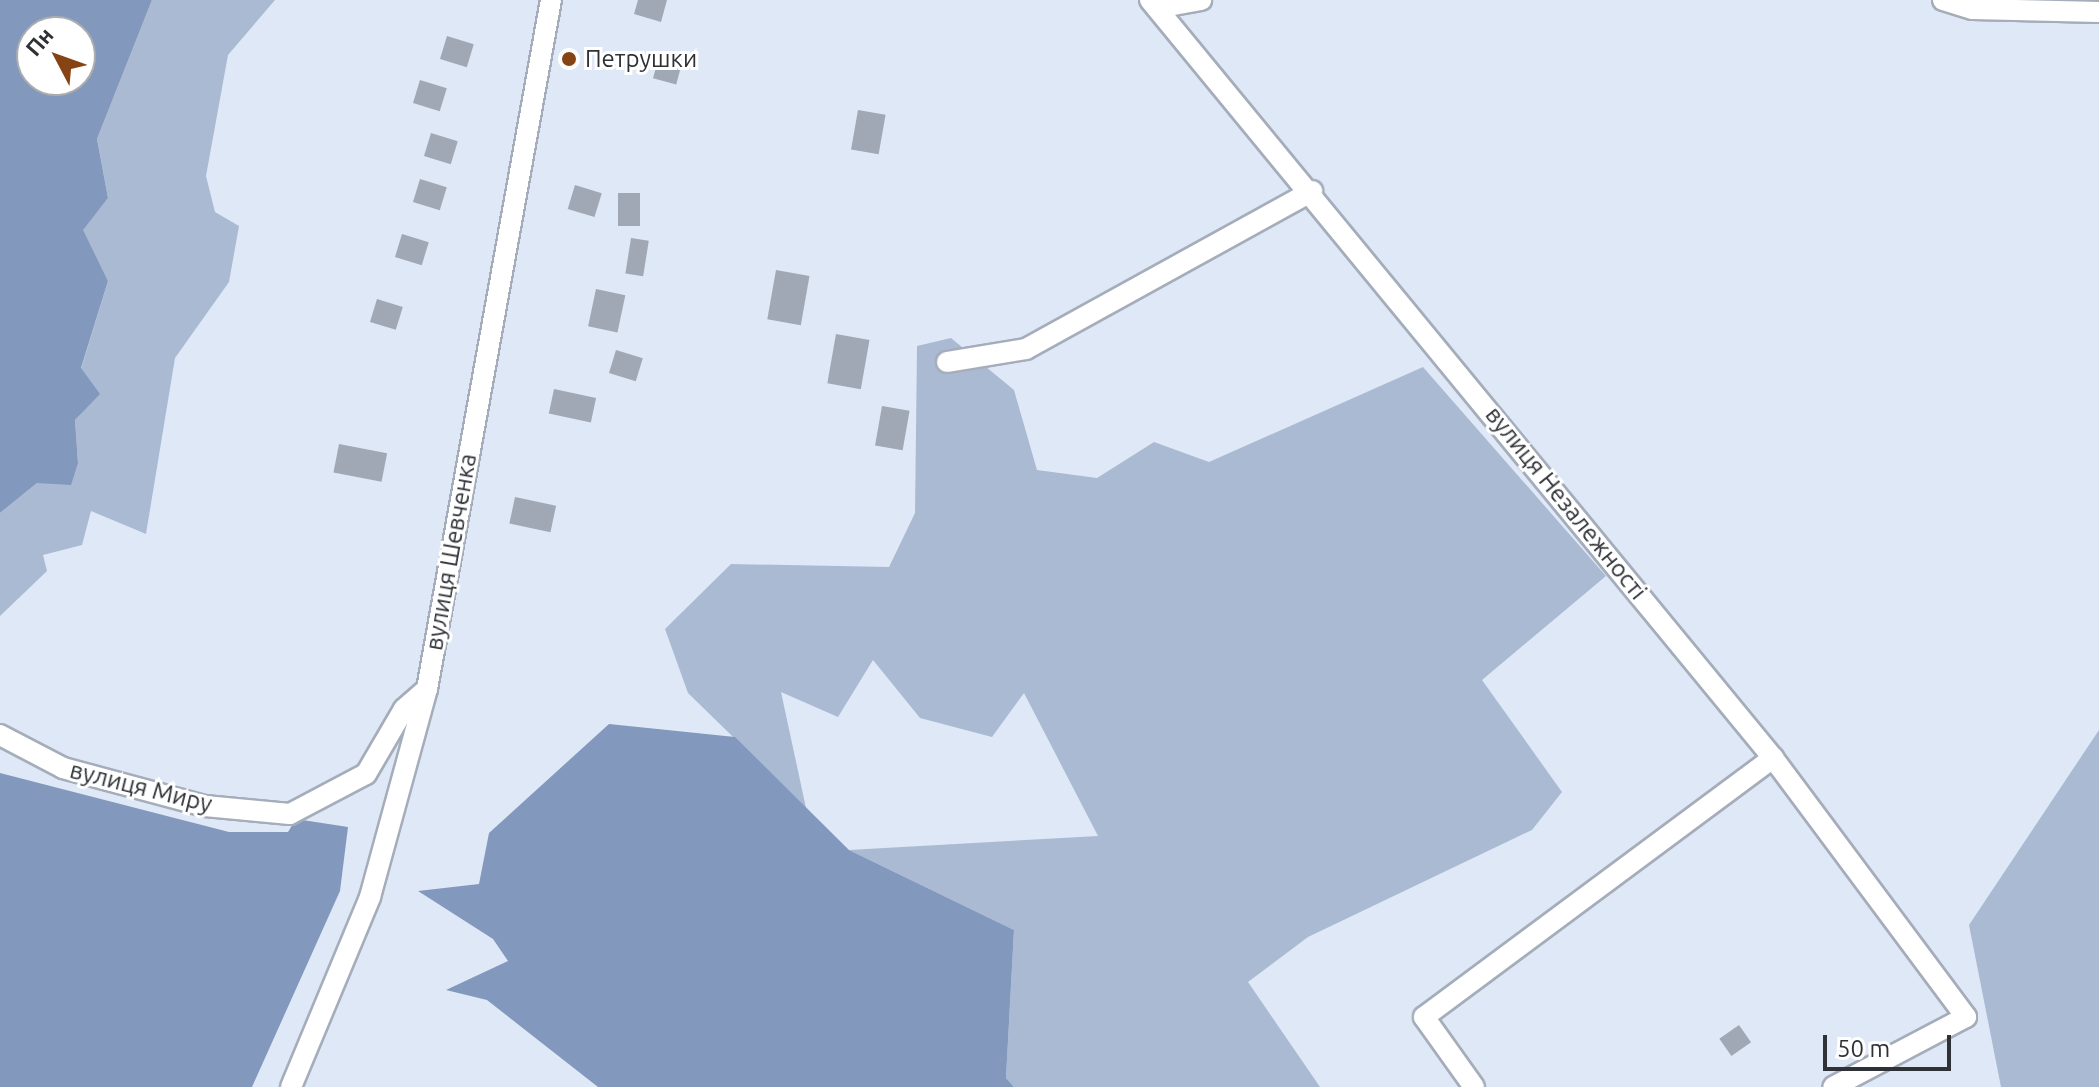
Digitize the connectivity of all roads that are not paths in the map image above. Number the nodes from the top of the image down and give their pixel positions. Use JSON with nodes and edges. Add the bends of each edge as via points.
{"nodes":[{"id":1,"x":551,"y":0,"type":"edge"},
{"id":2,"x":1201,"y":0,"type":"edge"},
{"id":3,"x":1943,"y":0,"type":"edge"},
{"id":4,"x":1154,"y":4,"type":"edge"},
{"id":5,"x":2099,"y":12,"type":"edge"},
{"id":6,"x":1312,"y":191,"type":"junction"},
{"id":7,"x":947,"y":362,"type":"dead end"},
{"id":8,"x":427,"y":689,"type":"junction"},
{"id":9,"x":0,"y":735,"type":"edge"},
{"id":10,"x":1773,"y":758,"type":"junction"},
{"id":11,"x":291,"y":1087,"type":"edge"},
{"id":12,"x":1474,"y":1087,"type":"edge"},
{"id":13,"x":1833,"y":1087,"type":"edge"}],
"edges":[{"from":1,"to":8,"type":"street","name":"вулиця Шевченка"},
{"from":2,"to":4,"type":"street"},
{"from":3,"to":5,"type":"street","via":[[1973,9]]},
{"from":4,"to":6,"type":"street","name":"вулиця Незалежності"},
{"from":6,"to":7,"type":"street","via":[[1026,349]]},
{"from":6,"to":10,"type":"street","name":"вулиця Незалежності"},
{"from":8,"to":9,"type":"street","name":"вулиця Миру","via":[[404,709],[366,774],[290,814],[205,806],[63,768]]},
{"from":8,"to":11,"type":"street","name":"вулиця Шевченка","via":[[370,897]]},
{"from":10,"to":12,"type":"street","via":[[1424,1017]]},
{"from":10,"to":13,"type":"street","name":"вулиця Незалежності","via":[[1966,1017]]}]}
